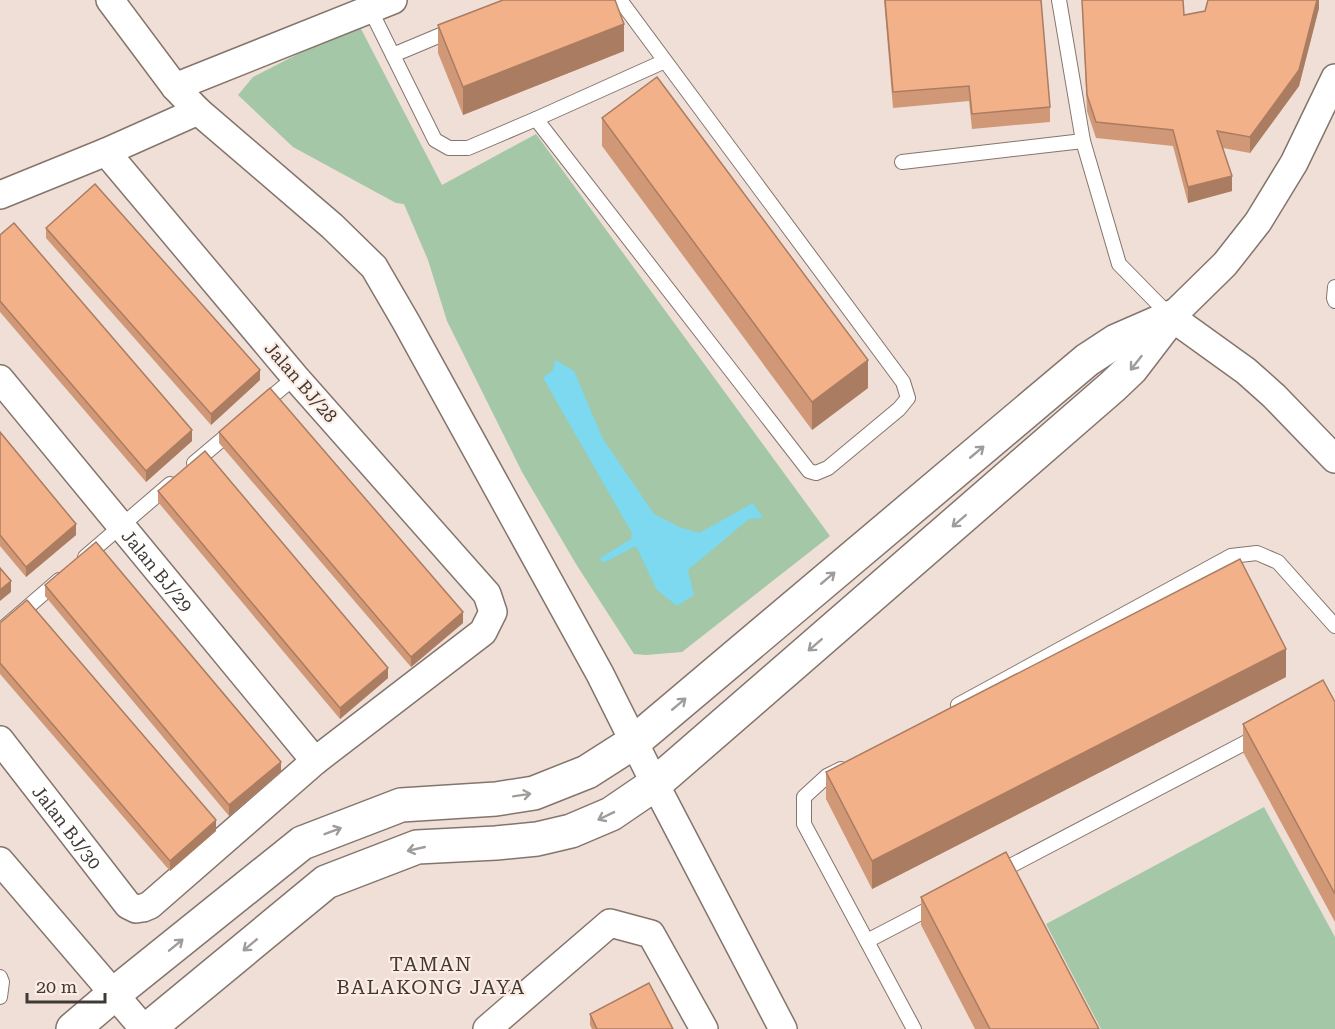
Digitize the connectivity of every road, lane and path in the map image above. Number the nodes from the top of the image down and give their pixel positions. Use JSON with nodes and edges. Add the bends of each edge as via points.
{"nodes":[{"id":1,"x":110,"y":0,"type":"edge"},
{"id":2,"x":620,"y":0,"type":"edge"},
{"id":3,"x":1059,"y":0,"type":"edge"},
{"id":4,"x":381,"y":5,"type":"edge"},
{"id":5,"x":470,"y":23,"type":"edge"},
{"id":6,"x":393,"y":55,"type":"junction"},
{"id":7,"x":665,"y":61,"type":"junction"},
{"id":8,"x":1335,"y":78,"type":"edge"},
{"id":9,"x":176,"y":87,"type":"junction"},
{"id":10,"x":198,"y":111,"type":"junction"},
{"id":11,"x":536,"y":119,"type":"junction"},
{"id":12,"x":1083,"y":141,"type":"junction"},
{"id":13,"x":106,"y":152,"type":"junction"},
{"id":14,"x":902,"y":162,"type":"dead end"},
{"id":15,"x":0,"y":195,"type":"edge"},
{"id":16,"x":1335,"y":287,"type":"edge"},
{"id":17,"x":1335,"y":301,"type":"edge"},
{"id":18,"x":1171,"y":316,"type":"junction"},
{"id":19,"x":295,"y":377,"type":"junction"},
{"id":20,"x":0,"y":379,"type":"edge"},
{"id":21,"x":1335,"y":459,"type":"edge"},
{"id":22,"x":121,"y":526,"type":"junction"},
{"id":23,"x":1335,"y":626,"type":"edge"},
{"id":24,"x":0,"y":631,"type":"edge"},
{"id":25,"x":951,"y":708,"type":"edge"},
{"id":26,"x":1273,"y":728,"type":"edge"},
{"id":27,"x":0,"y":740,"type":"edge"},
{"id":28,"x":634,"y":742,"type":"junction"},
{"id":29,"x":315,"y":761,"type":"junction"},
{"id":30,"x":848,"y":765,"type":"edge"},
{"id":31,"x":655,"y":784,"type":"junction"},
{"id":32,"x":0,"y":861,"type":"edge"},
{"id":33,"x":992,"y":876,"type":"edge"},
{"id":34,"x":950,"y":897,"type":"edge"},
{"id":35,"x":867,"y":941,"type":"junction"},
{"id":36,"x":0,"y":977,"type":"edge"},
{"id":37,"x":114,"y":994,"type":"junction"},
{"id":38,"x":0,"y":997,"type":"edge"},
{"id":39,"x":73,"y":1029,"type":"edge"},
{"id":40,"x":144,"y":1029,"type":"edge"},
{"id":41,"x":148,"y":1029,"type":"edge"},
{"id":42,"x":487,"y":1029,"type":"edge"},
{"id":43,"x":704,"y":1029,"type":"edge"},
{"id":44,"x":783,"y":1029,"type":"edge"},
{"id":45,"x":914,"y":1029,"type":"edge"}],
"edges":[{"from":1,"to":9,"type":"street"},
{"from":2,"to":7,"type":"lane"},
{"from":3,"to":12,"type":"lane"},
{"from":4,"to":6,"type":"lane"},
{"from":4,"to":9,"type":"street"},
{"from":5,"to":6,"type":"lane"},
{"from":6,"to":11,"type":"lane","via":[[435,140],[449,148],[468,148]]},
{"from":7,"to":11,"type":"lane"},
{"from":7,"to":11,"type":"lane","via":[[903,382],[908,398],[899,409],[828,468],[816,473],[809,471]]},
{"from":8,"to":18,"type":"street","via":[[1294,163],[1258,222],[1225,264]]},
{"from":9,"to":10,"type":"street"},
{"from":10,"to":13,"type":"street"},
{"from":10,"to":28,"type":"street","via":[[374,267]]},
{"from":12,"to":14,"type":"lane"},
{"from":12,"to":18,"type":"lane","via":[[1119,264]]},
{"from":13,"to":15,"type":"street"},
{"from":13,"to":19,"type":"street","name":"Jalan BJ/28"},
{"from":16,"to":17,"type":"lane"},
{"from":18,"to":21,"type":"street","via":[[1246,371]]},
{"from":28,"to":18,"type":"street","one_way":true,"via":[[1087,360],[1116,341]]},
{"from":18,"to":31,"type":"street","one_way":true,"via":[[1113,387]]},
{"from":19,"to":22,"type":"lane"},
{"from":19,"to":29,"type":"street","name":"Jalan BJ/28","via":[[487,594],[493,612],[483,632]]},
{"from":20,"to":22,"type":"street","name":"Jalan BJ/29"},
{"from":22,"to":24,"type":"lane"},
{"from":22,"to":29,"type":"street","name":"Jalan BJ/29"},
{"from":23,"to":25,"type":"lane","via":[[1278,562],[1257,553],[1231,556]]},
{"from":26,"to":33,"type":"lane"},
{"from":27,"to":29,"type":"street","name":"Jalan BJ/30","via":[[128,904],[136,909],[150,905]]},
{"from":28,"to":31,"type":"street"},
{"from":37,"to":28,"type":"street","one_way":true,"via":[[302,843],[401,805],[534,793],[587,772]]},
{"from":30,"to":35,"type":"lane","via":[[827,776],[804,796],[804,824]]},
{"from":31,"to":41,"type":"street","one_way":true,"via":[[611,814],[571,831],[537,839],[417,847],[326,882]]},
{"from":31,"to":44,"type":"street"},
{"from":32,"to":37,"type":"street"},
{"from":34,"to":35,"type":"lane"},
{"from":35,"to":45,"type":"lane"},
{"from":36,"to":38,"type":"lane"},
{"from":37,"to":39,"type":"street"},
{"from":37,"to":40,"type":"street"},
{"from":42,"to":43,"type":"street","via":[[610,923],[651,934]]}]}
